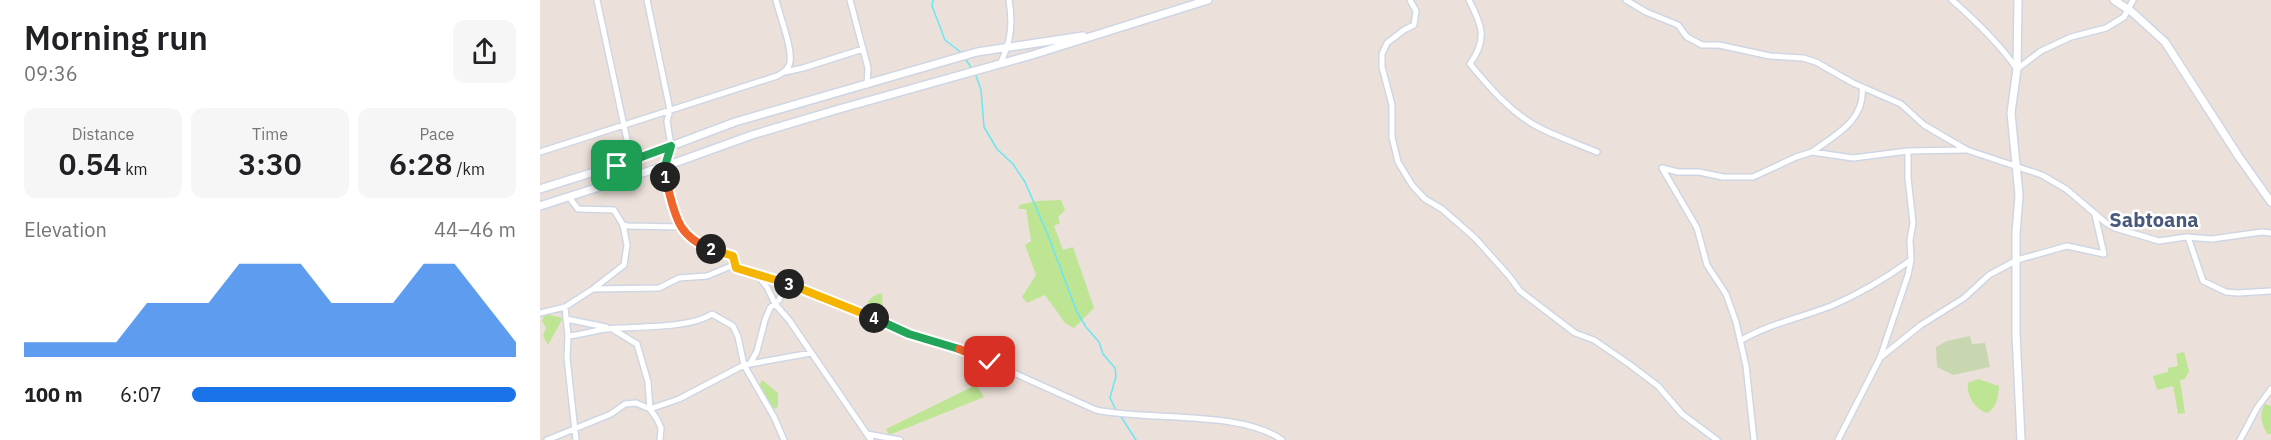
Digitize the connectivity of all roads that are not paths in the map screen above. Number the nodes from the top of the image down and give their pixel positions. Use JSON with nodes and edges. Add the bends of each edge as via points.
{"nodes":[{"id":1,"x":597,"y":0,"type":"edge"},
{"id":2,"x":647,"y":0,"type":"edge"},
{"id":3,"x":776,"y":0,"type":"edge"},
{"id":4,"x":850,"y":0,"type":"edge"},
{"id":5,"x":1009,"y":0,"type":"edge"},
{"id":6,"x":1208,"y":0,"type":"edge"},
{"id":7,"x":1410,"y":0,"type":"edge"},
{"id":8,"x":1469,"y":0,"type":"edge"},
{"id":9,"x":1626,"y":0,"type":"edge"},
{"id":10,"x":1952,"y":0,"type":"edge"},
{"id":11,"x":2018,"y":0,"type":"edge"},
{"id":12,"x":2114,"y":0,"type":"edge"},
{"id":13,"x":2133,"y":0,"type":"edge"},
{"id":14,"x":2128,"y":9,"type":"junction"},
{"id":15,"x":1101,"y":33,"type":"junction"},
{"id":16,"x":1009,"y":47,"type":"junction"},
{"id":17,"x":863,"y":49,"type":"junction"},
{"id":18,"x":1000,"y":64,"type":"junction"},
{"id":19,"x":2017,"y":69,"type":"junction"},
{"id":20,"x":785,"y":72,"type":"junction"},
{"id":21,"x":867,"y":84,"type":"junction"},
{"id":22,"x":1862,"y":87,"type":"junction"},
{"id":23,"x":670,"y":110,"type":"junction"},
{"id":24,"x":625,"y":125,"type":"junction"},
{"id":25,"x":671,"y":146,"type":"junction"},
{"id":26,"x":1967,"y":150,"type":"junction"},
{"id":27,"x":1908,"y":151,"type":"junction"},
{"id":28,"x":540,"y":152,"type":"edge"},
{"id":29,"x":1596,"y":152,"type":"dead end"},
{"id":30,"x":1812,"y":152,"type":"junction"},
{"id":31,"x":617,"y":166,"type":"junction"},
{"id":32,"x":663,"y":167,"type":"junction"},
{"id":33,"x":2016,"y":167,"type":"junction"},
{"id":34,"x":540,"y":189,"type":"edge"},
{"id":35,"x":569,"y":197,"type":"junction"},
{"id":36,"x":2271,"y":202,"type":"edge"},
{"id":37,"x":540,"y":206,"type":"edge"},
{"id":38,"x":2095,"y":214,"type":"junction"},
{"id":39,"x":623,"y":225,"type":"junction"},
{"id":40,"x":680,"y":227,"type":"junction"},
{"id":41,"x":2271,"y":233,"type":"edge"},
{"id":42,"x":2188,"y":237,"type":"junction"},
{"id":43,"x":1911,"y":260,"type":"junction"},
{"id":44,"x":2017,"y":260,"type":"junction"},
{"id":45,"x":736,"y":264,"type":"junction"},
{"id":46,"x":757,"y":275,"type":"junction"},
{"id":47,"x":786,"y":283,"type":"junction"},
{"id":48,"x":593,"y":289,"type":"junction"},
{"id":49,"x":2271,"y":291,"type":"edge"},
{"id":50,"x":775,"y":304,"type":"junction"},
{"id":51,"x":565,"y":307,"type":"junction"},
{"id":52,"x":540,"y":313,"type":"edge"},
{"id":53,"x":566,"y":319,"type":"junction"},
{"id":54,"x":613,"y":329,"type":"junction"},
{"id":55,"x":568,"y":336,"type":"junction"},
{"id":56,"x":1740,"y":341,"type":"junction"},
{"id":57,"x":811,"y":353,"type":"junction"},
{"id":58,"x":1880,"y":358,"type":"junction"},
{"id":59,"x":747,"y":365,"type":"junction"},
{"id":60,"x":2271,"y":389,"type":"edge"},
{"id":61,"x":650,"y":409,"type":"junction"},
{"id":62,"x":575,"y":428,"type":"junction"},
{"id":63,"x":868,"y":438,"type":"edge"},
{"id":64,"x":547,"y":440,"type":"edge"},
{"id":65,"x":576,"y":440,"type":"edge"},
{"id":66,"x":660,"y":440,"type":"edge"},
{"id":67,"x":784,"y":440,"type":"edge"},
{"id":68,"x":900,"y":440,"type":"edge"},
{"id":69,"x":1282,"y":440,"type":"edge"},
{"id":70,"x":1717,"y":440,"type":"edge"},
{"id":71,"x":1754,"y":440,"type":"edge"},
{"id":72,"x":1838,"y":440,"type":"edge"},
{"id":73,"x":2021,"y":440,"type":"edge"},
{"id":74,"x":2240,"y":440,"type":"edge"}],
"edges":[{"from":1,"to":24,"type":"street"},
{"from":2,"to":23,"type":"street"},
{"from":3,"to":20,"type":"street","via":[[789,51],[790,64]]},
{"from":4,"to":17,"type":"street"},
{"from":5,"to":16,"type":"street"},
{"from":6,"to":15,"type":"street"},
{"from":7,"to":70,"type":"street","via":[[1416,11],[1414,25],[1387,43],[1382,68],[1392,105],[1392,137],[1398,162],[1412,185],[1475,238],[1520,291],[1575,333],[1594,340],[1636,369],[1658,386],[1682,414]]},
{"from":8,"to":29,"type":"street","via":[[1482,31],[1470,64],[1491,89],[1527,120]]},
{"from":9,"to":22,"type":"street","via":[[1678,25],[1687,37],[1702,45],[1803,58]]},
{"from":10,"to":19,"type":"street","via":[[1983,28]]},
{"from":11,"to":19,"type":"street"},
{"from":12,"to":14,"type":"street"},
{"from":13,"to":14,"type":"street"},
{"from":14,"to":19,"type":"street","via":[[2124,17],[2106,28],[2071,37],[2041,51]]},
{"from":14,"to":36,"type":"street","via":[[2173,52]]},
{"from":15,"to":16,"type":"street"},
{"from":15,"to":18,"type":"street"},
{"from":16,"to":18,"type":"street"},
{"from":16,"to":21,"type":"street","via":[[977,52]]},
{"from":17,"to":20,"type":"street"},
{"from":17,"to":21,"type":"street"},
{"from":18,"to":32,"type":"street","via":[[839,108]]},
{"from":19,"to":33,"type":"street","via":[[2011,113]]},
{"from":20,"to":23,"type":"street"},
{"from":21,"to":25,"type":"street","via":[[735,122]]},
{"from":22,"to":26,"type":"street","via":[[1901,104],[1924,125]]},
{"from":22,"to":30,"type":"street","via":[[1862,105],[1852,122]]},
{"from":23,"to":24,"type":"street"},
{"from":23,"to":25,"type":"street","via":[[667,121]]},
{"from":24,"to":28,"type":"street"},
{"from":24,"to":31,"type":"street","via":[[629,148],[617,159]]},
{"from":25,"to":31,"type":"street"},
{"from":25,"to":32,"type":"street"},
{"from":26,"to":27,"type":"street"},
{"from":26,"to":33,"type":"street"},
{"from":27,"to":30,"type":"street","via":[[1853,158]]},
{"from":27,"to":43,"type":"street","via":[[1913,222]]},
{"from":30,"to":56,"type":"street","via":[[1753,177],[1662,168],[1697,228],[1707,265],[1726,294]]},
{"from":31,"to":34,"type":"street"},
{"from":32,"to":35,"type":"street"},
{"from":32,"to":40,"type":"street"},
{"from":33,"to":38,"type":"street","via":[[2066,189]]},
{"from":33,"to":44,"type":"street"},
{"from":35,"to":37,"type":"street"},
{"from":35,"to":39,"type":"street","via":[[578,209],[614,210]]},
{"from":38,"to":42,"type":"street","via":[[2115,228],[2149,239]]},
{"from":38,"to":44,"type":"street","via":[[2104,254],[2067,246]]},
{"from":39,"to":40,"type":"street"},
{"from":39,"to":48,"type":"street","via":[[627,245],[624,265]]},
{"from":40,"to":45,"type":"street","via":[[697,243],[733,256]]},
{"from":41,"to":42,"type":"street","via":[[2212,239]]},
{"from":42,"to":49,"type":"street","via":[[2203,281],[2226,292]]},
{"from":43,"to":56,"type":"street","via":[[1881,281],[1831,306],[1757,331]]},
{"from":43,"to":58,"type":"street"},
{"from":44,"to":58,"type":"street","via":[[1989,275],[1964,298],[1922,324]]},
{"from":44,"to":73,"type":"street"},
{"from":45,"to":46,"type":"street","via":[[736,268]]},
{"from":45,"to":48,"type":"street","via":[[707,276],[679,278],[659,288]]},
{"from":46,"to":47,"type":"street"},
{"from":46,"to":50,"type":"street"},
{"from":47,"to":50,"type":"street"},
{"from":47,"to":69,"type":"street","via":[[909,334],[963,350],[1096,410],[1223,421],[1274,434]]},
{"from":48,"to":51,"type":"street"},
{"from":50,"to":57,"type":"street"},
{"from":50,"to":59,"type":"street","via":[[765,320],[758,351]]},
{"from":51,"to":52,"type":"street"},
{"from":51,"to":53,"type":"street"},
{"from":53,"to":54,"type":"street"},
{"from":53,"to":55,"type":"street"},
{"from":54,"to":55,"type":"street"},
{"from":54,"to":59,"type":"street","via":[[687,322],[712,314],[733,326]]},
{"from":54,"to":61,"type":"street","via":[[637,344],[648,382]]},
{"from":55,"to":62,"type":"street"},
{"from":56,"to":71,"type":"street"},
{"from":57,"to":59,"type":"street"},
{"from":57,"to":63,"type":"street"},
{"from":58,"to":72,"type":"street"},
{"from":59,"to":61,"type":"street"},
{"from":59,"to":67,"type":"street"},
{"from":60,"to":74,"type":"street"},
{"from":61,"to":62,"type":"street","via":[[630,403]]},
{"from":61,"to":66,"type":"street","via":[[660,424]]},
{"from":62,"to":64,"type":"street"},
{"from":62,"to":65,"type":"street"},
{"from":63,"to":68,"type":"street"}]}
